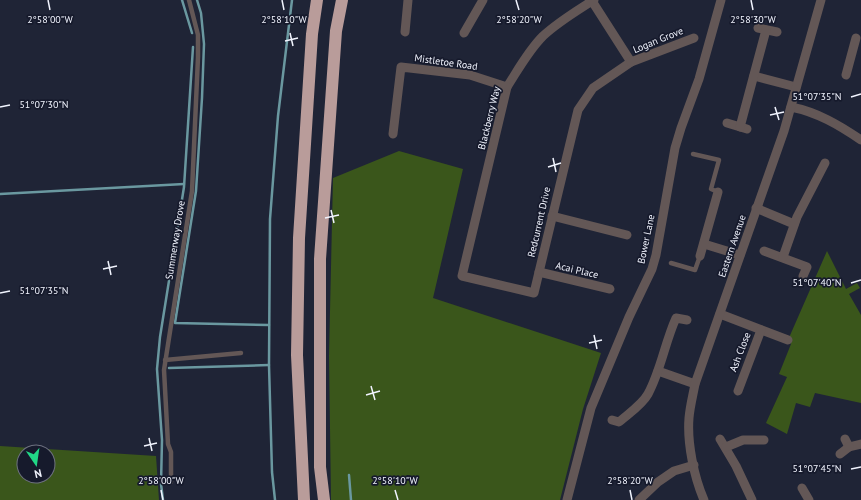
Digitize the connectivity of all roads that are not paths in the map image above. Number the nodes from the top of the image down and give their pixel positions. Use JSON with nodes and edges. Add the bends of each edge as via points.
{"nodes":[{"id":1,"x":189,"y":0,"type":"edge"},
{"id":2,"x":317,"y":0,"type":"edge"},
{"id":3,"x":342,"y":0,"type":"edge"},
{"id":4,"x":408,"y":0,"type":"edge"},
{"id":5,"x":483,"y":0,"type":"edge"},
{"id":6,"x":721,"y":0,"type":"edge"},
{"id":7,"x":821,"y":0,"type":"edge"},
{"id":8,"x":593,"y":1,"type":"edge"},
{"id":9,"x":405,"y":32,"type":"dead end"},
{"id":10,"x":777,"y":32,"type":"dead end"},
{"id":11,"x":464,"y":33,"type":"dead end"},
{"id":12,"x":694,"y":38,"type":"dead end"},
{"id":13,"x":856,"y":38,"type":"dead end"},
{"id":14,"x":858,"y":49,"type":"edge"},
{"id":15,"x":631,"y":62,"type":"junction"},
{"id":16,"x":846,"y":75,"type":"dead end"},
{"id":17,"x":754,"y":76,"type":"junction"},
{"id":18,"x":507,"y":87,"type":"junction"},
{"id":19,"x":796,"y":87,"type":"junction"},
{"id":20,"x":791,"y":107,"type":"junction"},
{"id":21,"x":727,"y":123,"type":"dead end"},
{"id":22,"x":393,"y":134,"type":"dead end"},
{"id":23,"x":861,"y":140,"type":"edge"},
{"id":24,"x":693,"y":154,"type":"dead end"},
{"id":25,"x":825,"y":164,"type":"dead end"},
{"id":26,"x":718,"y":192,"type":"joint"},
{"id":27,"x":756,"y":208,"type":"junction"},
{"id":28,"x":552,"y":216,"type":"junction"},
{"id":29,"x":794,"y":224,"type":"junction"},
{"id":30,"x":627,"y":235,"type":"dead end"},
{"id":31,"x":704,"y":244,"type":"junction"},
{"id":32,"x":764,"y":251,"type":"dead end"},
{"id":33,"x":740,"y":255,"type":"junction"},
{"id":34,"x":700,"y":256,"type":"joint"},
{"id":35,"x":783,"y":258,"type":"junction"},
{"id":36,"x":671,"y":263,"type":"dead end"},
{"id":37,"x":539,"y":272,"type":"junction"},
{"id":38,"x":462,"y":276,"type":"joint"},
{"id":39,"x":803,"y":276,"type":"dead end"},
{"id":40,"x":610,"y":288,"type":"dead end"},
{"id":41,"x":720,"y":314,"type":"junction"},
{"id":42,"x":687,"y":320,"type":"dead end"},
{"id":43,"x":761,"y":330,"type":"junction"},
{"id":44,"x":788,"y":340,"type":"dead end"},
{"id":45,"x":241,"y":353,"type":"dead end"},
{"id":46,"x":165,"y":360,"type":"junction"},
{"id":47,"x":658,"y":371,"type":"junction"},
{"id":48,"x":696,"y":384,"type":"junction"},
{"id":49,"x":736,"y":385,"type":"dead end"},
{"id":50,"x":616,"y":424,"type":"dead end"},
{"id":51,"x":720,"y":439,"type":"dead end"},
{"id":52,"x":764,"y":440,"type":"dead end"},
{"id":53,"x":861,"y":444,"type":"edge"},
{"id":54,"x":726,"y":447,"type":"junction"},
{"id":55,"x":840,"y":454,"type":"dead end"},
{"id":56,"x":694,"y":464,"type":"junction"},
{"id":57,"x":171,"y":482,"type":"dead end"},
{"id":58,"x":802,"y":488,"type":"dead end"},
{"id":59,"x":645,"y":498,"type":"edge"},
{"id":60,"x":806,"y":499,"type":"edge"},
{"id":61,"x":304,"y":500,"type":"edge"},
{"id":62,"x":324,"y":500,"type":"edge"},
{"id":63,"x":567,"y":500,"type":"edge"},
{"id":64,"x":704,"y":500,"type":"edge"},
{"id":65,"x":752,"y":500,"type":"edge"}],
"edges":[{"from":1,"to":46,"type":"lane","name":"Summerway Drove","via":[[198,35],[192,191]]},
{"from":2,"to":61,"type":"highway","via":[[312,34],[299,238],[297,355]]},
{"from":3,"to":62,"type":"highway","via":[[336,31],[320,259],[320,467]]},
{"from":4,"to":9,"type":"street"},
{"from":5,"to":11,"type":"street"},
{"from":6,"to":63,"type":"street","name":"Bower Lane","via":[[675,148],[652,269],[591,408]]},
{"from":7,"to":19,"type":"street","name":"Eastern Avenue"},
{"from":8,"to":15,"type":"street"},
{"from":8,"to":18,"type":"street","name":"Blackberry Way","via":[[566,17],[543,37],[523,61]]},
{"from":10,"to":17,"type":"street","via":[[762,29]]},
{"from":12,"to":15,"type":"street","name":"Logan Grove"},
{"from":13,"to":14,"type":"street"},
{"from":14,"to":16,"type":"street"},
{"from":15,"to":28,"type":"street","name":"Redcurrent Drive","via":[[593,88],[578,110]]},
{"from":17,"to":19,"type":"street"},
{"from":17,"to":21,"type":"street","via":[[744,128]]},
{"from":18,"to":22,"type":"street","name":"Mistletoe Road","via":[[470,75],[401,67]]},
{"from":18,"to":38,"type":"street","name":"Blackberry Way"},
{"from":19,"to":20,"type":"street","name":"Eastern Avenue"},
{"from":20,"to":23,"type":"street","via":[[823,117]]},
{"from":20,"to":27,"type":"street","name":"Eastern Avenue"},
{"from":24,"to":26,"type":"lane","via":[[719,160],[711,189]]},
{"from":25,"to":29,"type":"street"},
{"from":26,"to":31,"type":"street"},
{"from":27,"to":29,"type":"street"},
{"from":27,"to":33,"type":"street","name":"Eastern Avenue"},
{"from":28,"to":30,"type":"street"},
{"from":28,"to":37,"type":"street","name":"Redcurrent Drive"},
{"from":29,"to":35,"type":"street"},
{"from":31,"to":33,"type":"street"},
{"from":31,"to":34,"type":"street"},
{"from":32,"to":35,"type":"street"},
{"from":33,"to":41,"type":"street","name":"Eastern Avenue"},
{"from":34,"to":36,"type":"lane","via":[[695,270]]},
{"from":35,"to":39,"type":"street","via":[[807,267]]},
{"from":37,"to":38,"type":"street","name":"Redcurrent Drive","via":[[534,292]]},
{"from":37,"to":40,"type":"street","name":"Acai Place"},
{"from":41,"to":43,"type":"street","name":"Ash Close"},
{"from":41,"to":48,"type":"street","name":"Eastern Avenue"},
{"from":42,"to":47,"type":"street","via":[[673,314]]},
{"from":43,"to":44,"type":"street","name":"Ash Close"},
{"from":43,"to":49,"type":"street","name":"Ash Close"},
{"from":45,"to":46,"type":"lane"},
{"from":46,"to":57,"type":"lane","name":"Summerway Drove"},
{"from":47,"to":48,"type":"street"},
{"from":47,"to":50,"type":"street","via":[[647,395]]},
{"from":48,"to":56,"type":"street","name":"Eastern Avenue","via":[[689,427]]},
{"from":51,"to":54,"type":"street"},
{"from":52,"to":54,"type":"street","via":[[752,443],[743,440]]},
{"from":53,"to":55,"type":"street","via":[[847,443]]},
{"from":54,"to":65,"type":"street"},
{"from":56,"to":59,"type":"street","via":[[674,470],[658,482]]},
{"from":56,"to":64,"type":"street","name":"Eastern Avenue","via":[[696,479]]},
{"from":58,"to":60,"type":"street"}]}
